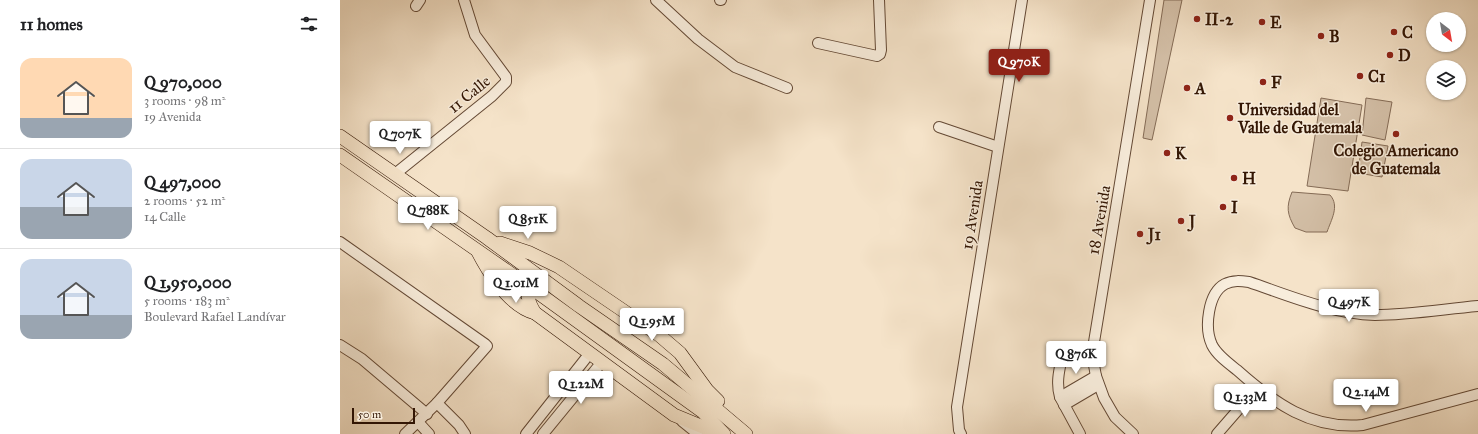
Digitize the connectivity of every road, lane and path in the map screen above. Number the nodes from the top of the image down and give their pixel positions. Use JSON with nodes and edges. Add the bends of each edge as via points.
{"nodes":[{"id":1,"x":464,"y":0,"type":"edge"},
{"id":2,"x":656,"y":0,"type":"edge"},
{"id":3,"x":879,"y":0,"type":"edge"},
{"id":4,"x":1022,"y":0,"type":"edge"},
{"id":5,"x":1150,"y":0,"type":"edge"},
{"id":6,"x":818,"y":44,"type":"dead end"},
{"id":7,"x":786,"y":88,"type":"dead end"},
{"id":8,"x":939,"y":127,"type":"dead end"},
{"id":9,"x":340,"y":136,"type":"edge"},
{"id":10,"x":998,"y":147,"type":"junction"},
{"id":11,"x":340,"y":154,"type":"edge"},
{"id":12,"x":395,"y":174,"type":"junction"},
{"id":13,"x":486,"y":238,"type":"junction"},
{"id":14,"x":340,"y":242,"type":"edge"},
{"id":15,"x":477,"y":251,"type":"junction"},
{"id":16,"x":559,"y":267,"type":"junction"},
{"id":17,"x":538,"y":276,"type":"junction"},
{"id":18,"x":530,"y":287,"type":"junction"},
{"id":19,"x":1478,"y":306,"type":"edge"},
{"id":20,"x":536,"y":313,"type":"junction"},
{"id":21,"x":340,"y":345,"type":"edge"},
{"id":22,"x":590,"y":353,"type":"junction"},
{"id":23,"x":1062,"y":357,"type":"dead end"},
{"id":24,"x":602,"y":362,"type":"junction"},
{"id":25,"x":1097,"y":381,"type":"junction"},
{"id":26,"x":563,"y":386,"type":"junction"},
{"id":27,"x":1257,"y":388,"type":"junction"},
{"id":28,"x":1478,"y":394,"type":"edge"},
{"id":29,"x":575,"y":395,"type":"junction"},
{"id":30,"x":1062,"y":401,"type":"junction"},
{"id":31,"x":437,"y":403,"type":"junction"},
{"id":32,"x":427,"y":414,"type":"junction"},
{"id":33,"x":674,"y":415,"type":"junction"},
{"id":34,"x":536,"y":421,"type":"junction"},
{"id":35,"x":418,"y":422,"type":"junction"},
{"id":36,"x":546,"y":431,"type":"edge"},
{"id":37,"x":405,"y":434,"type":"edge"},
{"id":38,"x":429,"y":434,"type":"edge"},
{"id":39,"x":466,"y":434,"type":"edge"},
{"id":40,"x":526,"y":434,"type":"edge"},
{"id":41,"x":698,"y":434,"type":"edge"},
{"id":42,"x":721,"y":434,"type":"edge"},
{"id":43,"x":724,"y":434,"type":"edge"},
{"id":44,"x":746,"y":434,"type":"edge"},
{"id":45,"x":757,"y":434,"type":"edge"},
{"id":46,"x":960,"y":434,"type":"edge"},
{"id":47,"x":1080,"y":434,"type":"edge"},
{"id":48,"x":1134,"y":434,"type":"edge"},
{"id":49,"x":1217,"y":434,"type":"edge"}],
"edges":[{"from":1,"to":12,"type":"street","name":"11 Calle","via":[[475,35],[506,77],[506,82]]},
{"from":2,"to":7,"type":"street","via":[[698,39],[735,67]]},
{"from":3,"to":6,"type":"street","via":[[880,54],[877,56]]},
{"from":4,"to":10,"type":"street","name":"19 Avenida"},
{"from":5,"to":25,"type":"street","name":"18 Avenida","via":[[1094,342],[1093,360]]},
{"from":8,"to":10,"type":"street"},
{"from":9,"to":12,"type":"main road"},
{"from":10,"to":46,"type":"street","name":"19 Avenida","via":[[957,407]]},
{"from":11,"to":15,"type":"main road"},
{"from":12,"to":13,"type":"main road"},
{"from":13,"to":16,"type":"main road","via":[[530,253]]},
{"from":13,"to":17,"type":"main road"},
{"from":14,"to":31,"type":"street","via":[[487,346]]},
{"from":15,"to":18,"type":"main road"},
{"from":15,"to":20,"type":"main road","via":[[503,291],[520,305]]},
{"from":16,"to":17,"type":"main road","via":[[544,270]]},
{"from":16,"to":45,"type":"main road","via":[[675,347],[712,395]]},
{"from":17,"to":18,"type":"main road"},
{"from":17,"to":44,"type":"main road","via":[[663,364]]},
{"from":18,"to":20,"type":"main road","via":[[528,300]]},
{"from":18,"to":43,"type":"main road","via":[[703,412]]},
{"from":19,"to":27,"type":"street","via":[[1374,315],[1332,309],[1249,282],[1230,282],[1220,287],[1211,304],[1207,321],[1208,335],[1218,353]]},
{"from":20,"to":22,"type":"main road"},
{"from":21,"to":32,"type":"street","via":[[362,359]]},
{"from":22,"to":24,"type":"main road"},
{"from":22,"to":26,"type":"street"},
{"from":23,"to":30,"type":"street","via":[[1058,378]]},
{"from":24,"to":29,"type":"street"},
{"from":24,"to":33,"type":"main road"},
{"from":25,"to":30,"type":"street"},
{"from":25,"to":48,"type":"street","name":"18 Avenida","via":[[1115,416]]},
{"from":26,"to":29,"type":"street"},
{"from":26,"to":34,"type":"street"},
{"from":27,"to":28,"type":"street","via":[[1298,415],[1316,422],[1348,427]]},
{"from":27,"to":49,"type":"street"},
{"from":29,"to":36,"type":"street"},
{"from":30,"to":47,"type":"street"},
{"from":31,"to":32,"type":"street"},
{"from":31,"to":39,"type":"street"},
{"from":32,"to":35,"type":"street"},
{"from":33,"to":41,"type":"street"},
{"from":33,"to":42,"type":"main road"},
{"from":34,"to":36,"type":"street"},
{"from":34,"to":40,"type":"street"},
{"from":35,"to":37,"type":"street"},
{"from":35,"to":38,"type":"street"}]}
